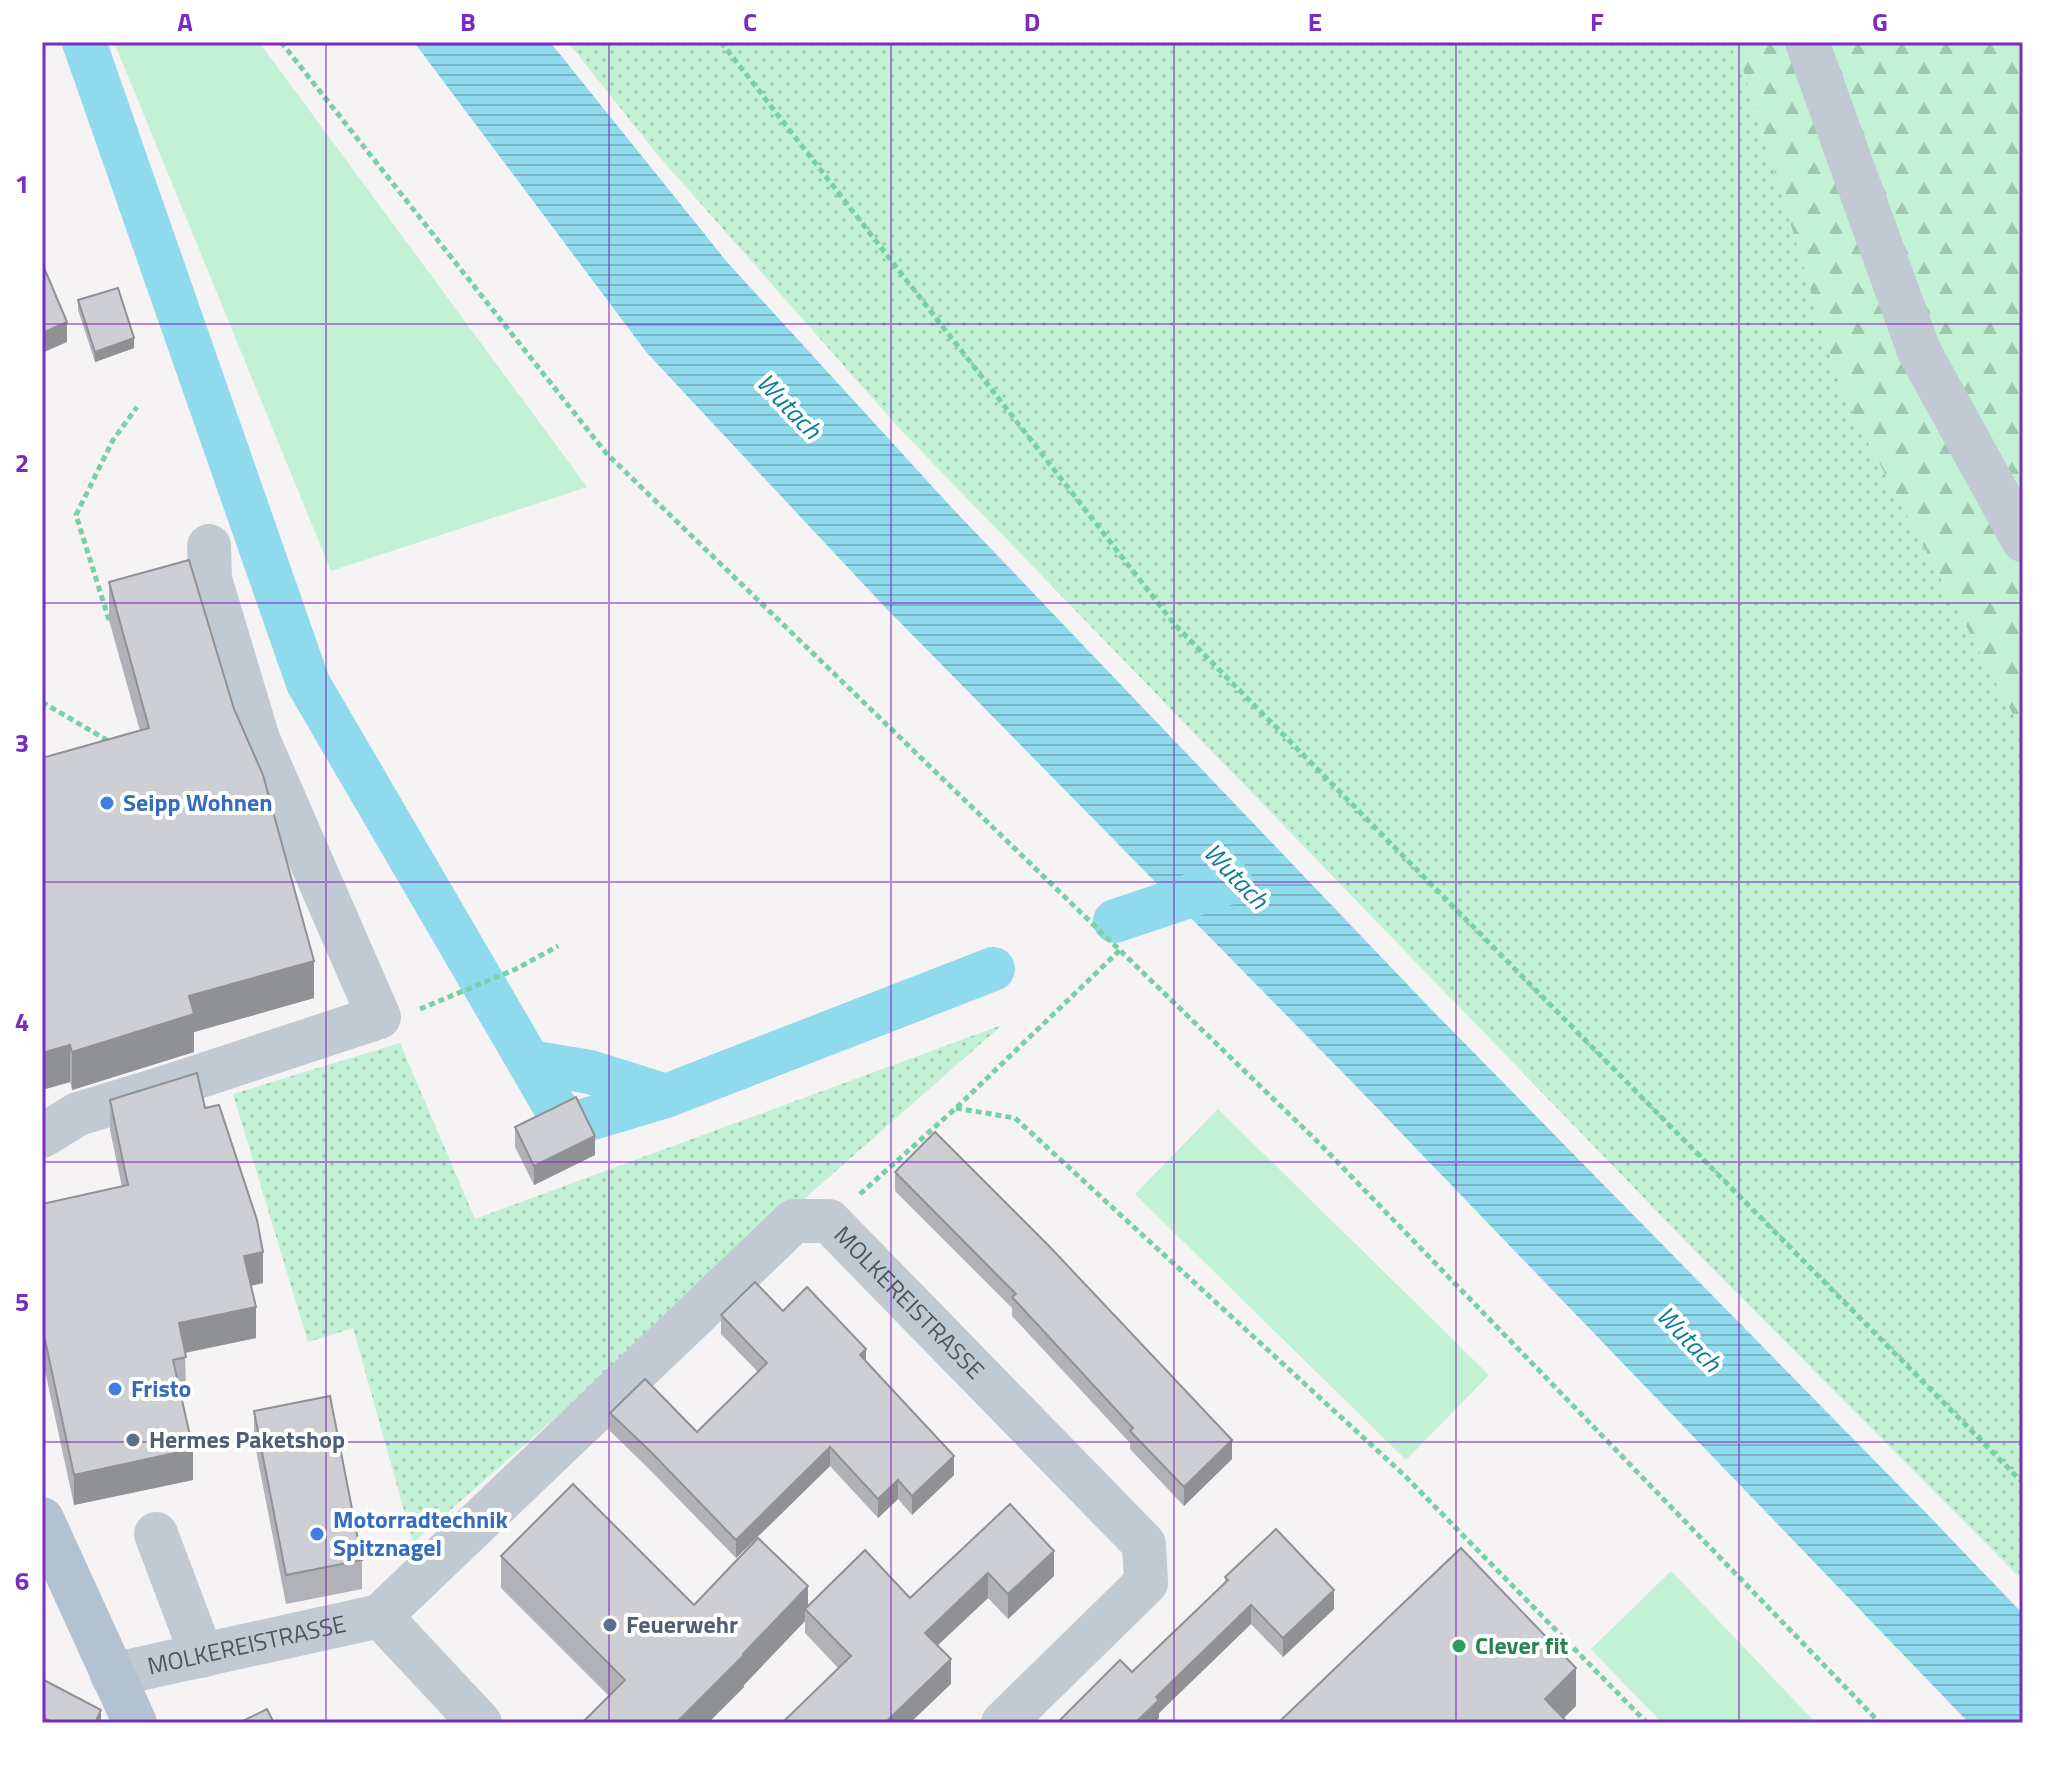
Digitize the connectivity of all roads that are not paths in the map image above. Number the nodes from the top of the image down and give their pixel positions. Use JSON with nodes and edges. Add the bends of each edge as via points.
{"nodes":[{"id":1,"x":1807,"y":42,"type":"edge"},
{"id":2,"x":2023,"y":540,"type":"edge"},
{"id":3,"x":209,"y":546,"type":"dead end"},
{"id":4,"x":42,"y":1136,"type":"edge"},
{"id":5,"x":42,"y":1519,"type":"edge"},
{"id":6,"x":156,"y":1534,"type":"dead end"},
{"id":7,"x":380,"y":1616,"type":"junction"},
{"id":8,"x":202,"y":1656,"type":"junction"},
{"id":9,"x":112,"y":1675,"type":"junction"},
{"id":10,"x":135,"y":1723,"type":"edge"},
{"id":11,"x":480,"y":1723,"type":"edge"},
{"id":12,"x":1003,"y":1723,"type":"edge"}],
"edges":[{"from":1,"to":2,"type":"street","via":[[1919,351]]},
{"from":3,"to":4,"type":"street","via":[[210,579],[258,739],[379,1017],[78,1114]]},
{"from":5,"to":9,"type":"main road"},
{"from":6,"to":8,"type":"street"},
{"from":7,"to":8,"type":"street","name":"MOLKEREISTRASSE"},
{"from":7,"to":11,"type":"street"},
{"from":7,"to":12,"type":"street","name":"MOLKEREISTRASSE","via":[[794,1221],[829,1221],[1144,1544],[1146,1583]]},
{"from":8,"to":9,"type":"street","name":"MOLKEREISTRASSE"},
{"from":9,"to":10,"type":"main road"}]}
